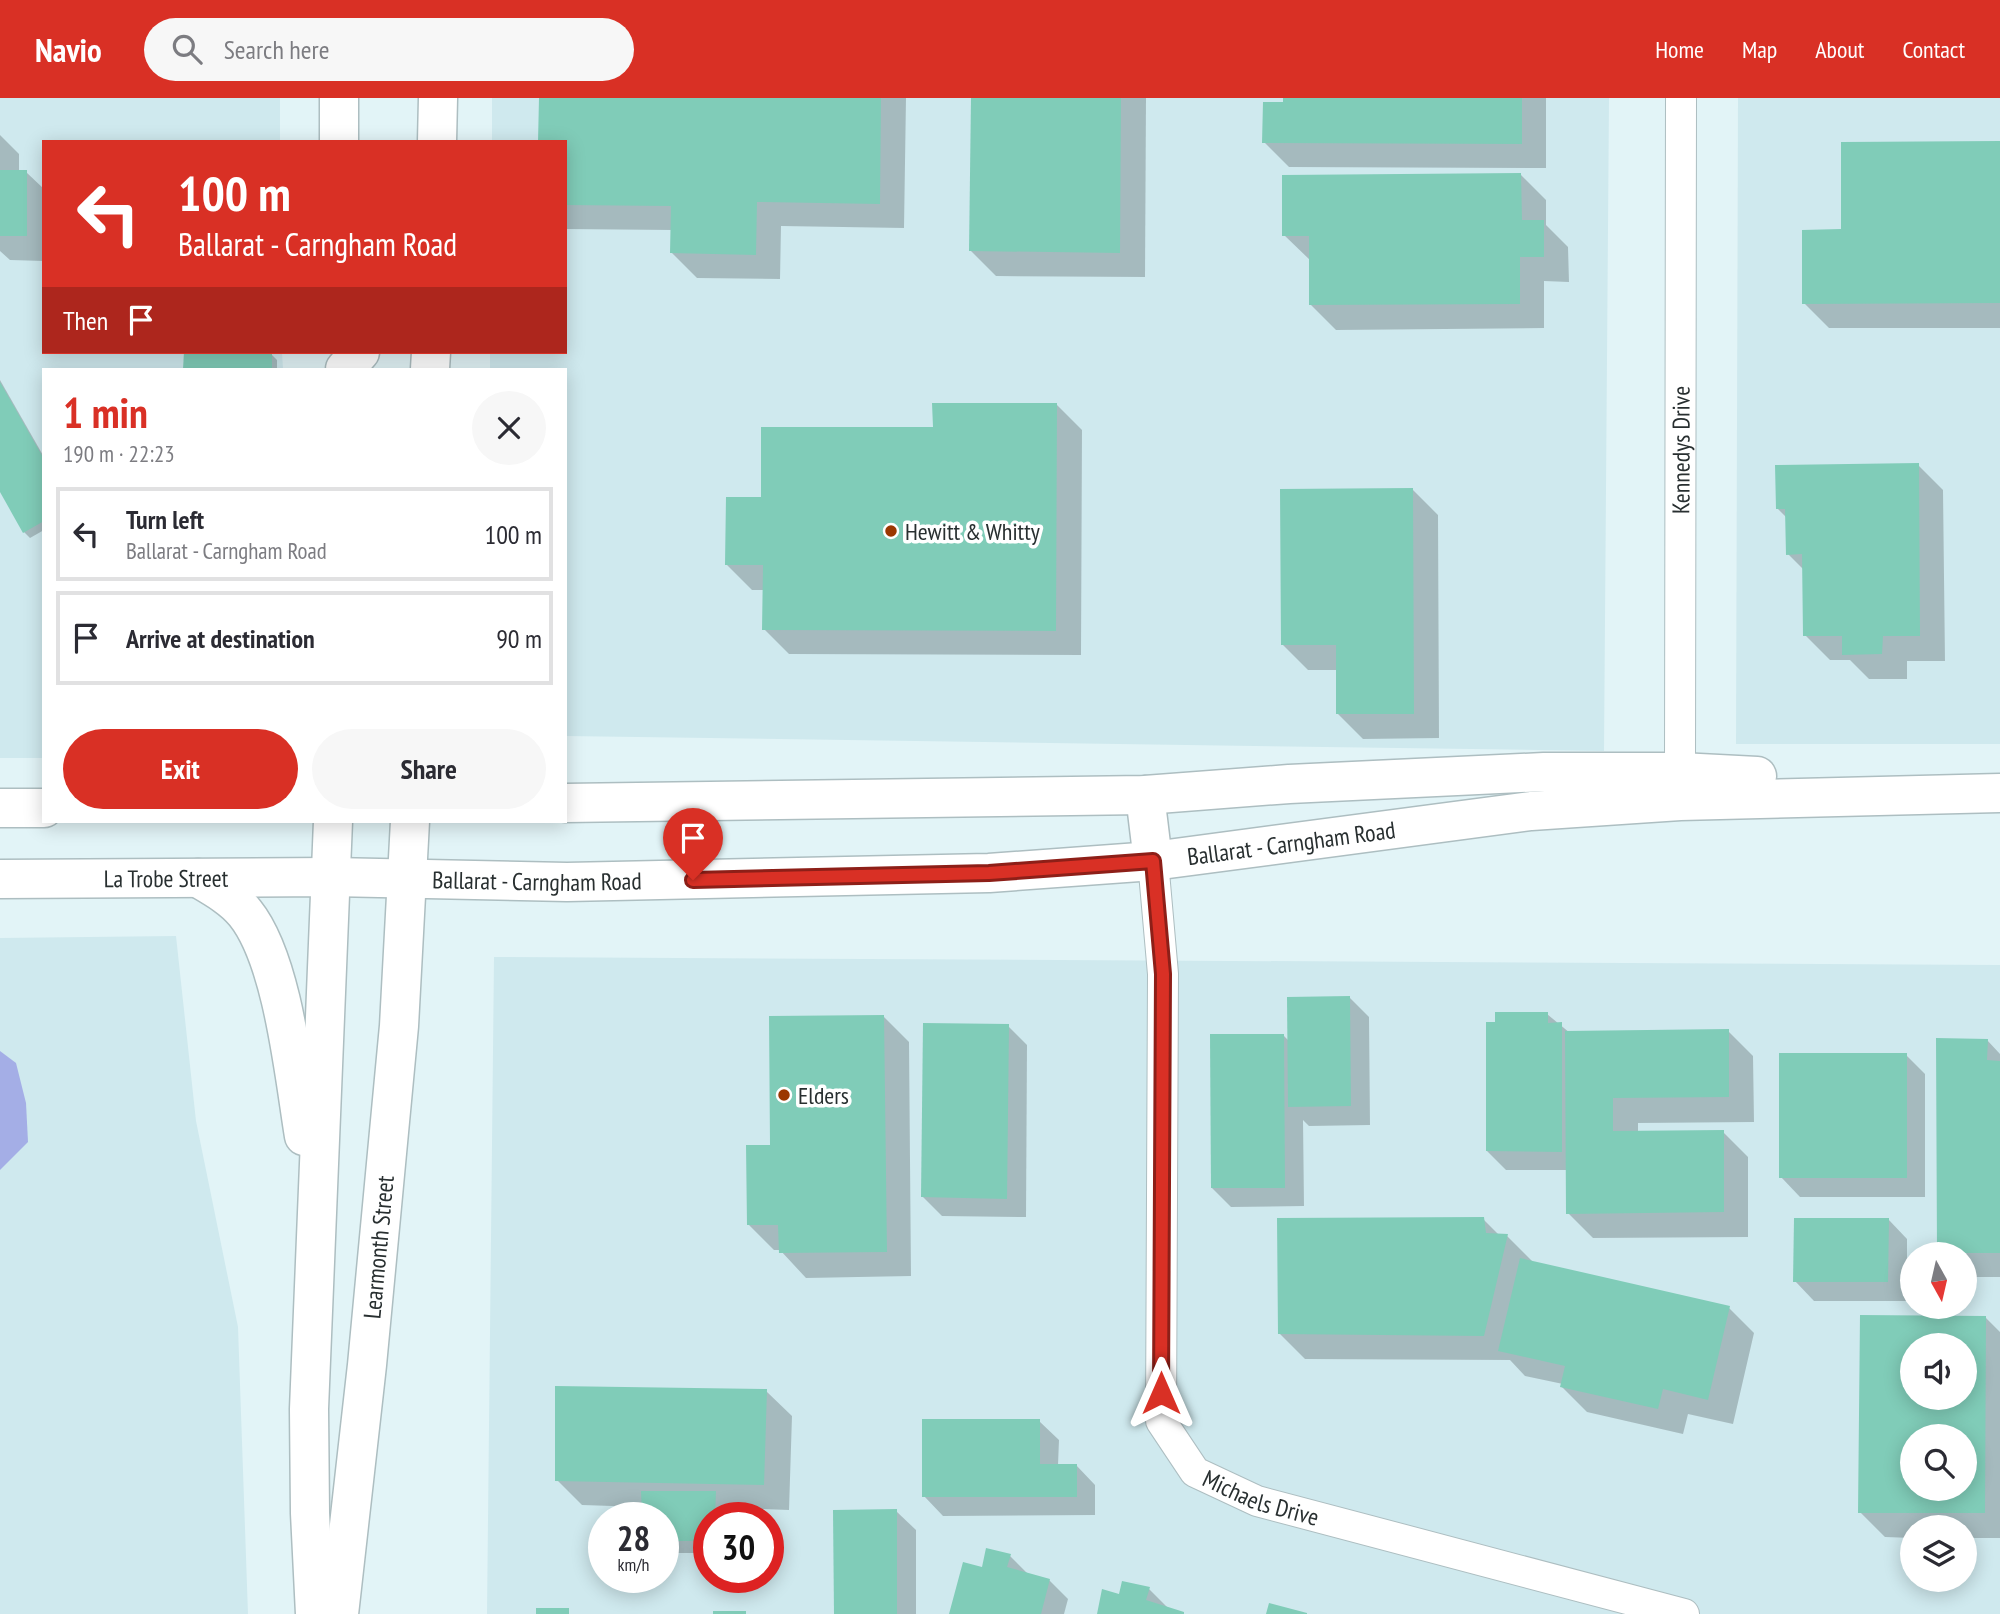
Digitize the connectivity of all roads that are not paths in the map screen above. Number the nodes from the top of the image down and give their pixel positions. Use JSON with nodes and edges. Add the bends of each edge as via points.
{"nodes":[{"id":1,"x":339,"y":98,"type":"edge"},
{"id":2,"x":1681,"y":98,"type":"edge"},
{"id":3,"x":438,"y":115,"type":"edge"},
{"id":4,"x":339,"y":140,"type":"edge"},
{"id":5,"x":425,"y":140,"type":"edge"},
{"id":6,"x":357,"y":354,"type":"edge"},
{"id":7,"x":346,"y":368,"type":"edge"},
{"id":8,"x":1680,"y":786,"type":"junction"},
{"id":9,"x":2000,"y":793,"type":"edge"},
{"id":10,"x":1144,"y":795,"type":"junction"},
{"id":11,"x":567,"y":803,"type":"edge"},
{"id":12,"x":0,"y":808,"type":"edge"},
{"id":13,"x":42,"y":808,"type":"edge"},
{"id":14,"x":333,"y":823,"type":"edge"},
{"id":15,"x":410,"y":823,"type":"edge"},
{"id":16,"x":1153,"y":861,"type":"junction"},
{"id":17,"x":332,"y":877,"type":"junction"},
{"id":18,"x":198,"y":878,"type":"junction"},
{"id":19,"x":409,"y":878,"type":"junction"},
{"id":20,"x":0,"y":879,"type":"edge"},
{"id":21,"x":317,"y":1205,"type":"junction"},
{"id":22,"x":315,"y":1614,"type":"edge"},
{"id":23,"x":339,"y":1614,"type":"edge"},
{"id":24,"x":1684,"y":1614,"type":"edge"}],
"edges":[{"from":1,"to":4,"type":"main road"},
{"from":2,"to":8,"type":"street","name":"Kennedys Drive"},
{"from":3,"to":5,"type":"main road"},
{"from":6,"to":7,"type":"main road"},
{"from":8,"to":9,"type":"main road","name":"Ballarat - Carngham Road"},
{"from":8,"to":10,"type":"main road","name":"Ballarat - Carngham Road","via":[[1544,772]]},
{"from":8,"to":16,"type":"main road","name":"Ballarat - Carngham Road","via":[[1531,811]]},
{"from":10,"to":11,"type":"main road","name":"Ballarat - Carngham Road"},
{"from":10,"to":16,"type":"main road"},
{"from":12,"to":13,"type":"main road"},
{"from":14,"to":17,"type":"main road"},
{"from":15,"to":19,"type":"main road","name":"Learmonth Street"},
{"from":16,"to":19,"type":"main road","name":"Ballarat - Carngham Road","via":[[989,873],[693,880]]},
{"from":16,"to":24,"type":"street","name":"Michaels Drive","via":[[1163,974],[1161,1421],[1195,1472],[1257,1501]]},
{"from":17,"to":18,"type":"main road","name":"La Trobe Street"},
{"from":17,"to":19,"type":"main road","name":"Ballarat - Carngham Road"},
{"from":17,"to":21,"type":"main road"},
{"from":18,"to":20,"type":"main road","name":"La Trobe Street"},
{"from":18,"to":21,"type":"main road","via":[[235,902],[262,941],[279,995]]},
{"from":19,"to":23,"type":"main road","name":"Learmonth Street","via":[[377,1260]]},
{"from":21,"to":22,"type":"main road","via":[[309,1450]]}]}
